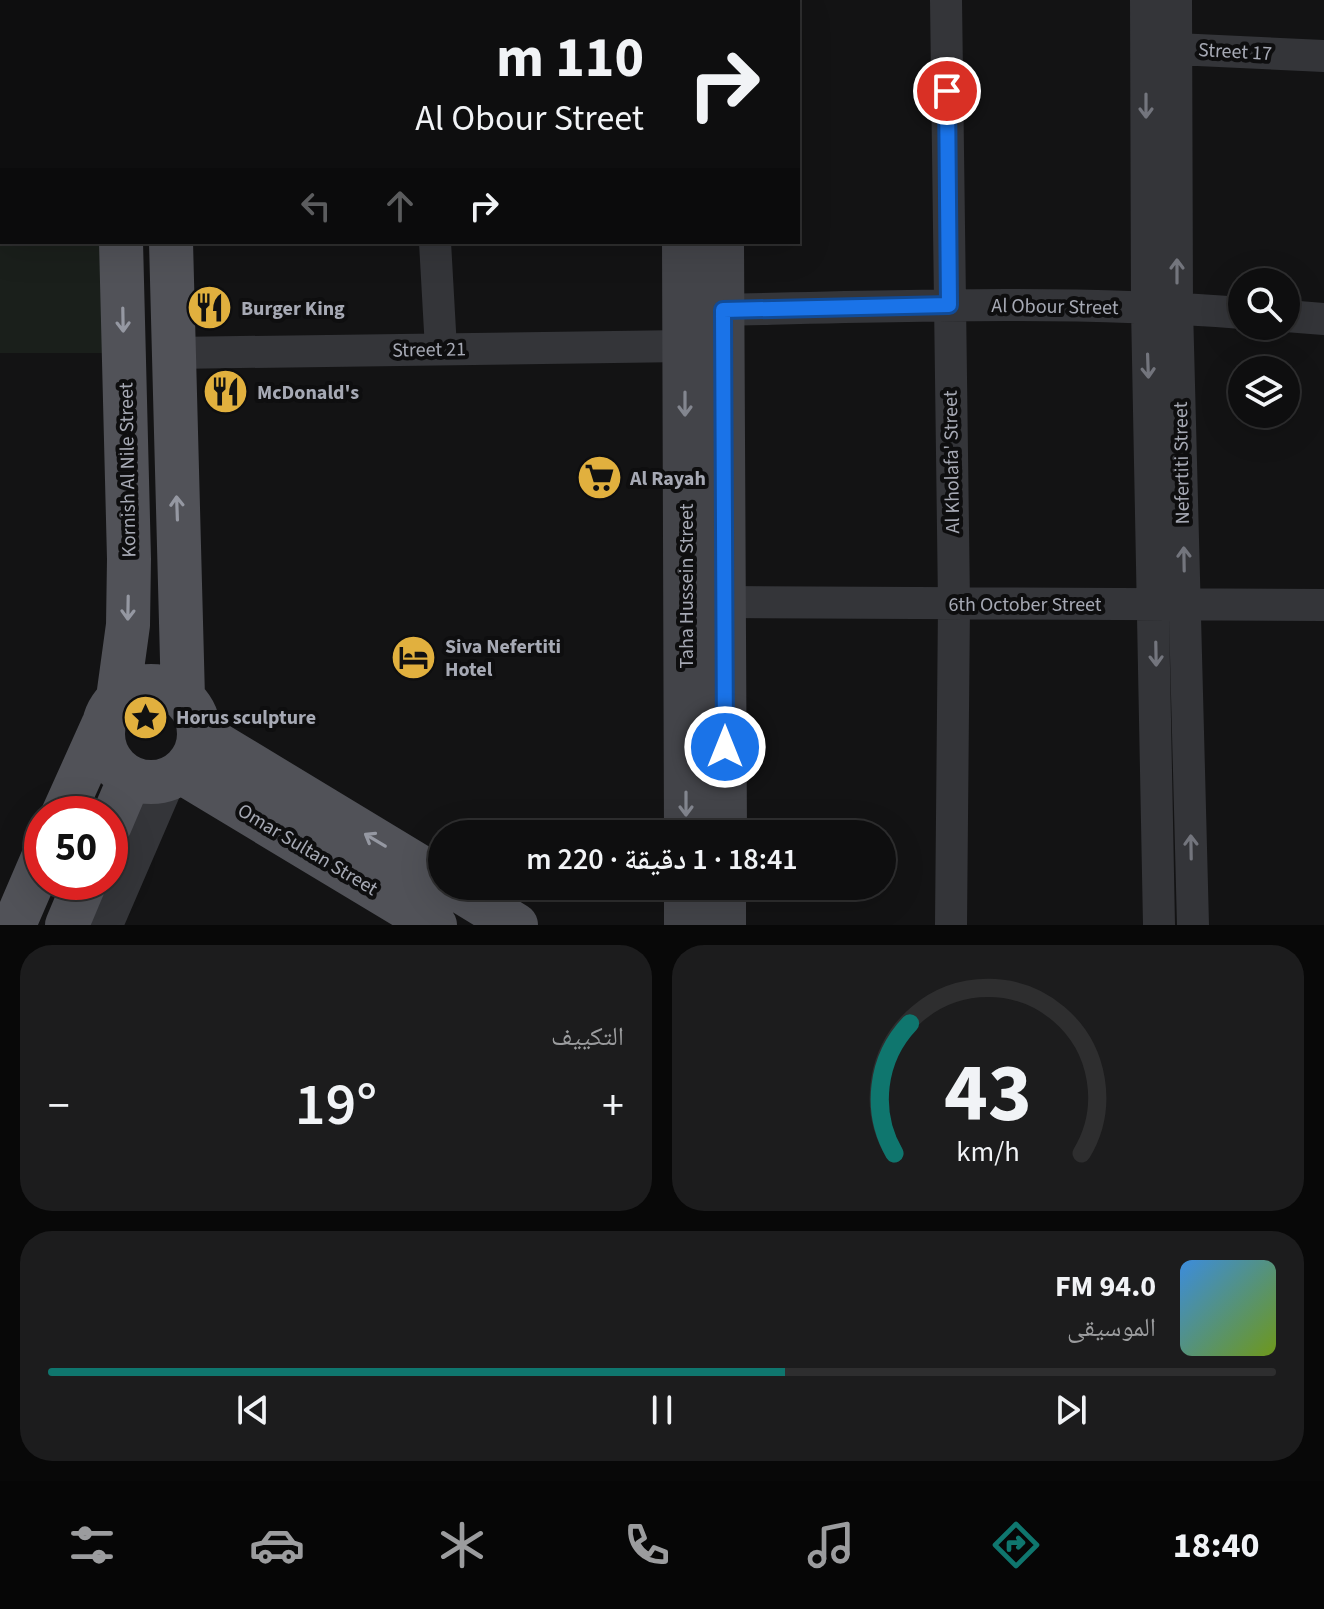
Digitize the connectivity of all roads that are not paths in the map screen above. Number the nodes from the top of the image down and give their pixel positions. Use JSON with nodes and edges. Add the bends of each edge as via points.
{"nodes":[{"id":1,"x":946,"y":0,"type":"edge"},
{"id":2,"x":1146,"y":0,"type":"edge"},
{"id":3,"x":1176,"y":0,"type":"edge"},
{"id":4,"x":1161,"y":48,"type":"junction"},
{"id":5,"x":1324,"y":56,"type":"edge"},
{"id":6,"x":121,"y":244,"type":"edge"},
{"id":7,"x":171,"y":244,"type":"edge"},
{"id":8,"x":435,"y":244,"type":"edge"},
{"id":9,"x":684,"y":244,"type":"edge"},
{"id":10,"x":722,"y":244,"type":"edge"},
{"id":11,"x":949,"y":305,"type":"junction"},
{"id":12,"x":1162,"y":308,"type":"junction"},
{"id":13,"x":723,"y":310,"type":"junction"},
{"id":14,"x":1228,"y":312,"type":"edge"},
{"id":15,"x":1300,"y":317,"type":"edge"},
{"id":16,"x":1324,"y":319,"type":"edge"},
{"id":17,"x":685,"y":346,"type":"junction"},
{"id":18,"x":441,"y":349,"type":"junction"},
{"id":19,"x":173,"y":353,"type":"junction"},
{"id":20,"x":725,"y":602,"type":"junction"},
{"id":21,"x":954,"y":604,"type":"junction"},
{"id":22,"x":1170,"y":604,"type":"junction"},
{"id":23,"x":1324,"y":605,"type":"edge"},
{"id":24,"x":111,"y":711,"type":"junction"},
{"id":25,"x":191,"y":716,"type":"junction"},
{"id":26,"x":160,"y":776,"type":"junction"},
{"id":27,"x":71,"y":796,"type":"edge"},
{"id":28,"x":128,"y":807,"type":"edge"},
{"id":29,"x":686,"y":820,"type":"edge"},
{"id":30,"x":725,"y":820,"type":"edge"},
{"id":31,"x":428,"y":871,"type":"edge"},
{"id":32,"x":25,"y":900,"type":"edge"},
{"id":33,"x":77,"y":900,"type":"edge"},
{"id":34,"x":475,"y":900,"type":"edge"},
{"id":35,"x":686,"y":900,"type":"edge"},
{"id":36,"x":724,"y":900,"type":"edge"},
{"id":37,"x":14,"y":925,"type":"edge"},
{"id":38,"x":67,"y":925,"type":"edge"},
{"id":39,"x":107,"y":925,"type":"edge"},
{"id":40,"x":435,"y":925,"type":"edge"},
{"id":41,"x":516,"y":925,"type":"edge"},
{"id":42,"x":686,"y":925,"type":"edge"},
{"id":43,"x":724,"y":925,"type":"edge"},
{"id":44,"x":951,"y":925,"type":"edge"},
{"id":45,"x":1159,"y":925,"type":"edge"},
{"id":46,"x":1193,"y":925,"type":"edge"}],
"edges":[{"from":1,"to":11,"type":"street","name":"Al Kholafa' Street"},
{"from":2,"to":4,"type":"street","name":"Nefertiti Street"},
{"from":3,"to":4,"type":"street","name":"Nefertiti Street"},
{"from":4,"to":5,"type":"street","name":"Street 17"},
{"from":4,"to":12,"type":"street","name":"Nefertiti Street"},
{"from":6,"to":24,"type":"main road","name":"Kornish Al Nile Street","one_way":true,"via":[[128,625]]},
{"from":7,"to":19,"type":"main road"},
{"from":8,"to":18,"type":"street"},
{"from":9,"to":17,"type":"main road","name":"Taha Hussein Street"},
{"from":10,"to":13,"type":"main road","name":"Taha Hussein Street"},
{"from":11,"to":12,"type":"street","name":"Al Obour Street"},
{"from":11,"to":13,"type":"street","name":"Al Obour Street"},
{"from":11,"to":21,"type":"street","name":"Al Kholafa' Street"},
{"from":12,"to":14,"type":"street","name":"Al Obour Street"},
{"from":12,"to":22,"type":"street","name":"Nefertiti Street"},
{"from":13,"to":20,"type":"main road","name":"Taha Hussein Street"},
{"from":15,"to":16,"type":"street"},
{"from":17,"to":18,"type":"street","name":"Street 21"},
{"from":17,"to":29,"type":"main road","name":"Taha Hussein Street","one_way":true},
{"from":18,"to":19,"type":"street","name":"Street 21"},
{"from":25,"to":19,"type":"main road","one_way":true},
{"from":20,"to":21,"type":"street","name":"6th October Street"},
{"from":20,"to":30,"type":"main road","name":"Taha Hussein Street"},
{"from":21,"to":22,"type":"street","name":"6th October Street"},
{"from":21,"to":44,"type":"street","name":"Al Kholafa' Street"},
{"from":22,"to":23,"type":"street","name":"6th October Street"},
{"from":22,"to":45,"type":"street","name":"Nefertiti Street","one_way":true},
{"from":46,"to":22,"type":"street","name":"Nefertiti Street","one_way":true},
{"from":24,"to":25,"type":"main road","via":[[128,691],[151,686],[173,692]]},
{"from":24,"to":26,"type":"main road","via":[[105,750],[111,762]]},
{"from":24,"to":27,"type":"main road","name":"Kornish Al Nile Street"},
{"from":25,"to":26,"type":"main road","via":[[196,750]]},
{"from":31,"to":25,"type":"main road","one_way":true},
{"from":26,"to":28,"type":"main road"},
{"from":26,"to":39,"type":"street"},
{"from":26,"to":40,"type":"main road","name":"Omar Sultan Street"},
{"from":32,"to":37,"type":"main road"},
{"from":33,"to":38,"type":"main road"},
{"from":34,"to":41,"type":"main road"},
{"from":35,"to":42,"type":"main road"},
{"from":36,"to":43,"type":"main road"}]}
